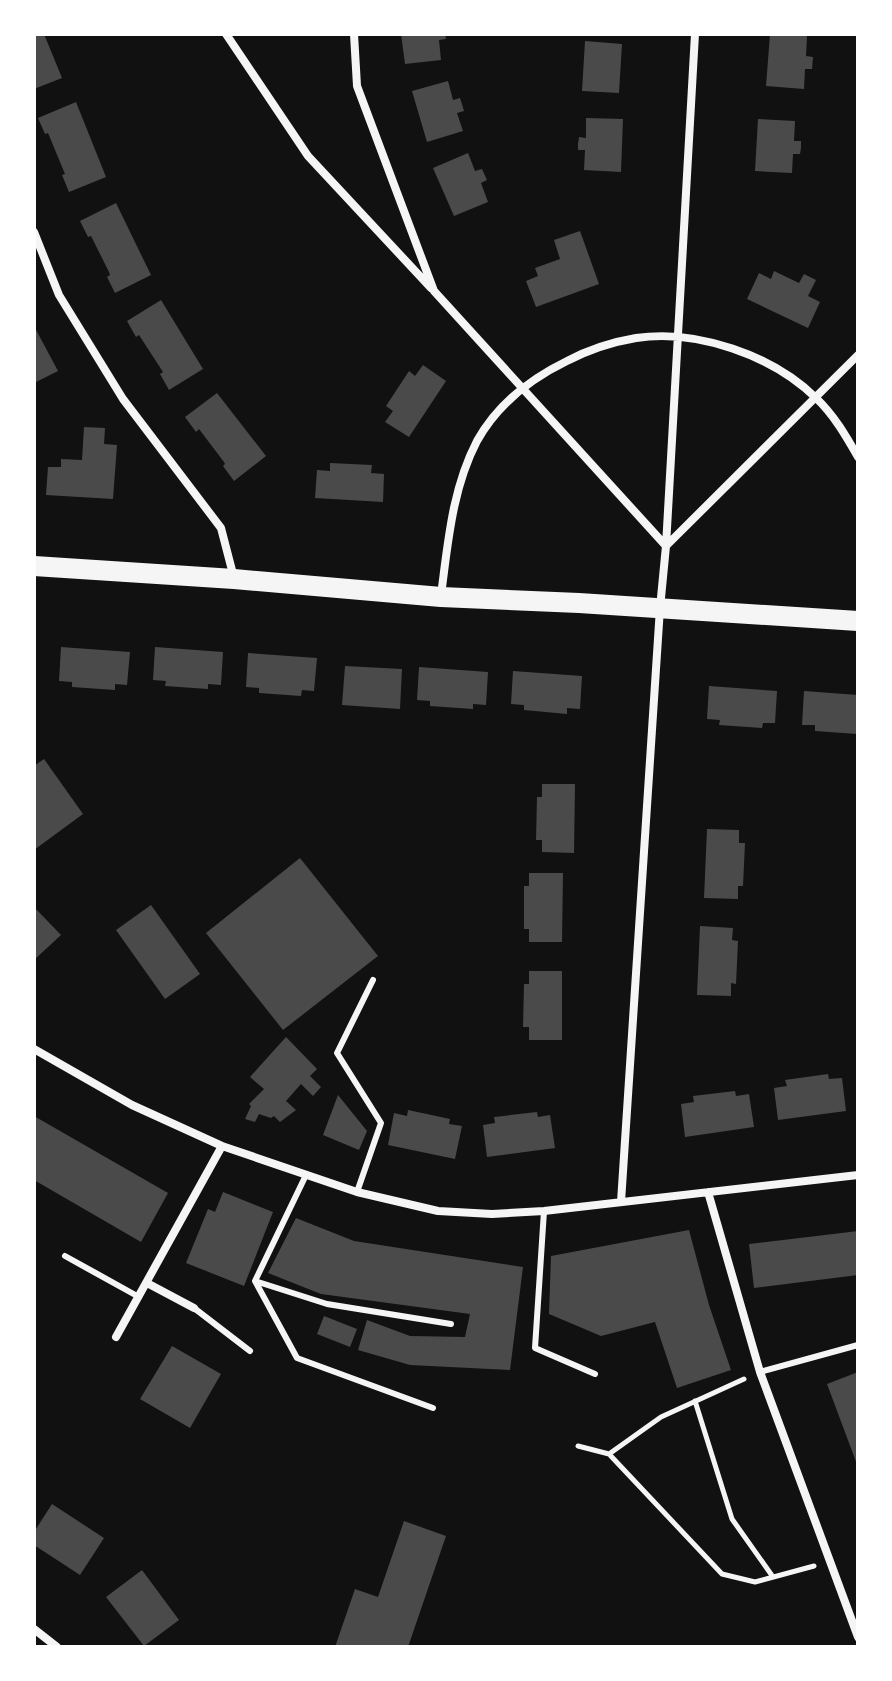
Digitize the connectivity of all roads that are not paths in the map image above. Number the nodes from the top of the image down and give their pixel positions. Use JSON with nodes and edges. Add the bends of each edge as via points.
{"nodes":[{"id":1,"x":226,"y":34,"type":"edge"},
{"id":2,"x":354,"y":34,"type":"edge"},
{"id":3,"x":695,"y":34,"type":"edge"},
{"id":4,"x":34,"y":232,"type":"edge"},
{"id":5,"x":434,"y":291,"type":"junction"},
{"id":6,"x":678,"y":337,"type":"junction"},
{"id":7,"x":858,"y":355,"type":"edge"},
{"id":8,"x":522,"y":388,"type":"junction"},
{"id":9,"x":816,"y":398,"type":"junction"},
{"id":10,"x":858,"y":457,"type":"edge"},
{"id":11,"x":666,"y":546,"type":"junction"},
{"id":12,"x":34,"y":566,"type":"edge"},
{"id":13,"x":234,"y":579,"type":"junction"},
{"id":14,"x":441,"y":597,"type":"junction"},
{"id":15,"x":660,"y":608,"type":"junction"},
{"id":16,"x":858,"y":621,"type":"edge"},
{"id":17,"x":373,"y":980,"type":"dead end"},
{"id":18,"x":34,"y":1049,"type":"edge"},
{"id":19,"x":222,"y":1146,"type":"junction"},
{"id":20,"x":306,"y":1175,"type":"junction"},
{"id":21,"x":858,"y":1175,"type":"edge"},
{"id":22,"x":357,"y":1192,"type":"junction"},
{"id":23,"x":708,"y":1192,"type":"junction"},
{"id":24,"x":621,"y":1202,"type":"junction"},
{"id":25,"x":544,"y":1211,"type":"junction"},
{"id":26,"x":65,"y":1256,"type":"dead end"},
{"id":27,"x":255,"y":1281,"type":"junction"},
{"id":28,"x":147,"y":1283,"type":"junction"},
{"id":29,"x":139,"y":1297,"type":"junction"},
{"id":30,"x":194,"y":1308,"type":"joint"},
{"id":31,"x":451,"y":1324,"type":"dead end"},
{"id":32,"x":116,"y":1337,"type":"dead end"},
{"id":33,"x":858,"y":1345,"type":"edge"},
{"id":34,"x":250,"y":1351,"type":"dead end"},
{"id":35,"x":760,"y":1372,"type":"junction"},
{"id":36,"x":595,"y":1374,"type":"dead end"},
{"id":37,"x":433,"y":1408,"type":"dead end"},
{"id":38,"x":34,"y":1629,"type":"edge"},
{"id":39,"x":858,"y":1637,"type":"edge"},
{"id":40,"x":57,"y":1647,"type":"edge"}],
"edges":[{"from":1,"to":5,"type":"street","via":[[308,156]]},
{"from":2,"to":5,"type":"street","via":[[357,86]]},
{"from":3,"to":6,"type":"street"},
{"from":4,"to":13,"type":"street","via":[[59,295],[123,399],[221,528]]},
{"from":5,"to":8,"type":"street"},
{"from":6,"to":8,"type":"street","via":[[604,345]]},
{"from":6,"to":9,"type":"street","via":[[756,357]]},
{"from":6,"to":11,"type":"street"},
{"from":7,"to":9,"type":"street"},
{"from":8,"to":11,"type":"street"},
{"from":8,"to":14,"type":"street","via":[[478,440],[461,478]]},
{"from":9,"to":10,"type":"street"},
{"from":9,"to":11,"type":"street"},
{"from":11,"to":15,"type":"street"},
{"from":12,"to":13,"type":"main road"},
{"from":13,"to":14,"type":"main road"},
{"from":14,"to":15,"type":"main road"},
{"from":15,"to":16,"type":"main road"},
{"from":15,"to":24,"type":"street"},
{"from":17,"to":22,"type":"lane","via":[[337,1053],[381,1123]]},
{"from":18,"to":19,"type":"street","via":[[132,1105]]},
{"from":19,"to":20,"type":"street"},
{"from":19,"to":28,"type":"street"},
{"from":20,"to":22,"type":"street"},
{"from":20,"to":27,"type":"lane"},
{"from":21,"to":23,"type":"street"},
{"from":22,"to":25,"type":"street","via":[[438,1211]]},
{"from":23,"to":24,"type":"street"},
{"from":23,"to":35,"type":"street"},
{"from":24,"to":25,"type":"street"},
{"from":25,"to":36,"type":"lane","via":[[535,1348]]},
{"from":26,"to":29,"type":"lane"},
{"from":27,"to":31,"type":"lane","via":[[327,1304]]},
{"from":27,"to":37,"type":"lane","via":[[297,1358]]},
{"from":28,"to":29,"type":"street"},
{"from":28,"to":30,"type":"street"},
{"from":29,"to":32,"type":"street"},
{"from":30,"to":34,"type":"lane"},
{"from":33,"to":35,"type":"lane"},
{"from":35,"to":39,"type":"street"},
{"from":38,"to":40,"type":"street"}]}
